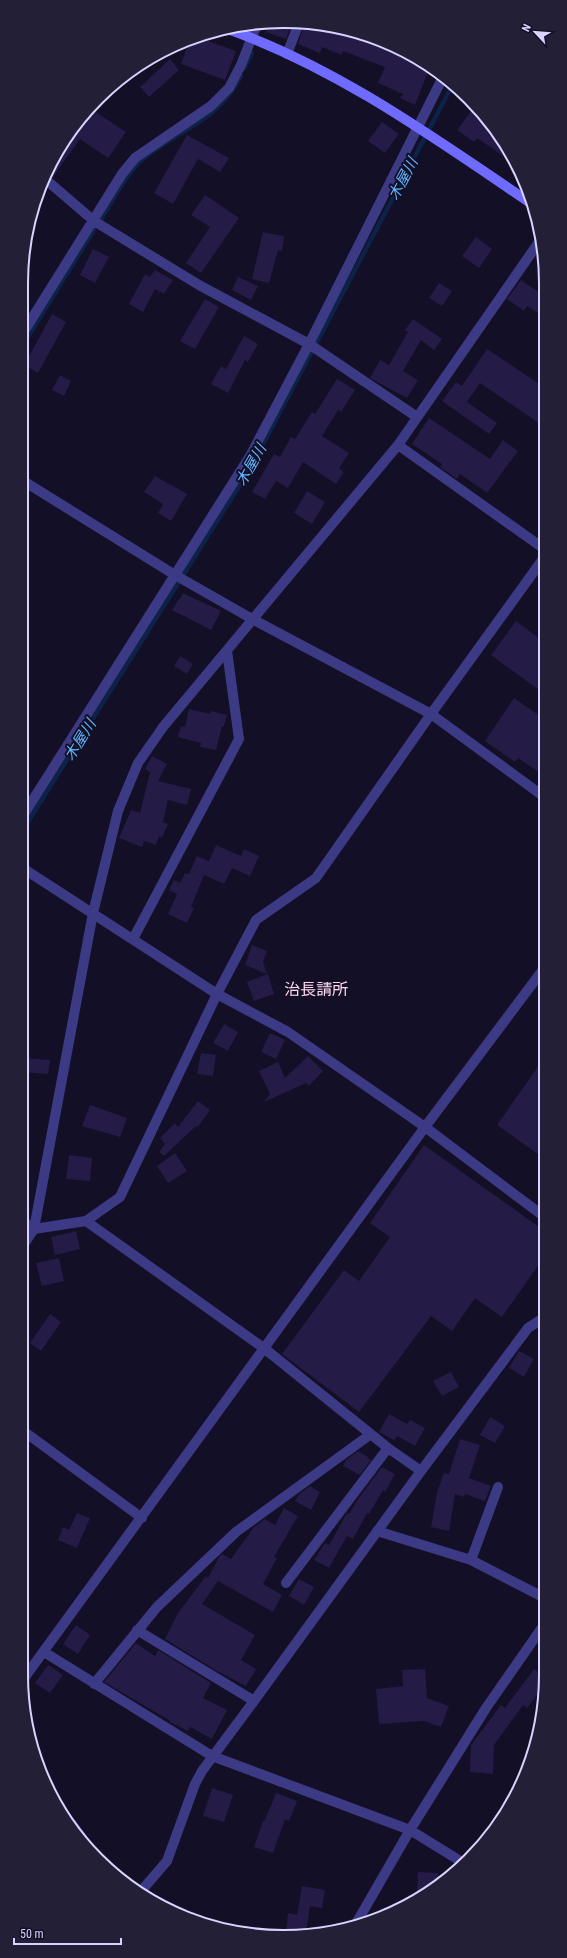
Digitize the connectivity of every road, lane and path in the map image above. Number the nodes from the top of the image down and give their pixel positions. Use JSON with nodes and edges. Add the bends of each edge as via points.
{"nodes":[{"id":1,"x":296,"y":29,"type":"edge"},
{"id":2,"x":255,"y":30,"type":"edge"},
{"id":3,"x":238,"y":32,"type":"edge"},
{"id":4,"x":252,"y":37,"type":"junction"},
{"id":5,"x":287,"y":54,"type":"junction"},
{"id":6,"x":441,"y":82,"type":"edge"},
{"id":7,"x":420,"y":129,"type":"junction"},
{"id":8,"x":49,"y":182,"type":"edge"},
{"id":9,"x":524,"y":199,"type":"edge"},
{"id":10,"x":94,"y":221,"type":"junction"},
{"id":11,"x":536,"y":246,"type":"edge"},
{"id":12,"x":28,"y":325,"type":"edge"},
{"id":13,"x":313,"y":347,"type":"junction"},
{"id":14,"x":417,"y":417,"type":"junction"},
{"id":15,"x":398,"y":445,"type":"junction"},
{"id":16,"x":28,"y":484,"type":"edge"},
{"id":17,"x":539,"y":545,"type":"edge"},
{"id":18,"x":539,"y":565,"type":"edge"},
{"id":19,"x":179,"y":577,"type":"junction"},
{"id":20,"x":254,"y":620,"type":"junction"},
{"id":21,"x":227,"y":651,"type":"junction"},
{"id":22,"x":431,"y":714,"type":"junction"},
{"id":23,"x":539,"y":793,"type":"edge"},
{"id":24,"x":28,"y":808,"type":"edge"},
{"id":25,"x":28,"y":872,"type":"edge"},
{"id":26,"x":93,"y":913,"type":"junction"},
{"id":27,"x":133,"y":939,"type":"junction"},
{"id":28,"x":539,"y":975,"type":"edge"},
{"id":29,"x":217,"y":994,"type":"junction"},
{"id":30,"x":425,"y":1127,"type":"junction"},
{"id":31,"x":539,"y":1213,"type":"edge"},
{"id":32,"x":86,"y":1221,"type":"junction"},
{"id":33,"x":28,"y":1225,"type":"edge"},
{"id":34,"x":34,"y":1229,"type":"junction"},
{"id":35,"x":28,"y":1238,"type":"edge"},
{"id":36,"x":539,"y":1321,"type":"edge"},
{"id":37,"x":265,"y":1349,"type":"junction"},
{"id":38,"x":28,"y":1434,"type":"edge"},
{"id":39,"x":371,"y":1434,"type":"junction"},
{"id":40,"x":388,"y":1448,"type":"junction"},
{"id":41,"x":421,"y":1471,"type":"junction"},
{"id":42,"x":498,"y":1487,"type":"dead end"},
{"id":43,"x":142,"y":1518,"type":"junction"},
{"id":44,"x":377,"y":1532,"type":"junction"},
{"id":45,"x":471,"y":1560,"type":"junction"},
{"id":46,"x":286,"y":1583,"type":"dead end"},
{"id":47,"x":539,"y":1595,"type":"edge"},
{"id":48,"x":137,"y":1630,"type":"junction"},
{"id":49,"x":539,"y":1632,"type":"edge"},
{"id":50,"x":44,"y":1652,"type":"junction"},
{"id":51,"x":28,"y":1673,"type":"edge"},
{"id":52,"x":94,"y":1684,"type":"junction"},
{"id":53,"x":254,"y":1702,"type":"junction"},
{"id":54,"x":212,"y":1756,"type":"junction"},
{"id":55,"x":410,"y":1830,"type":"junction"},
{"id":56,"x":459,"y":1860,"type":"edge"},
{"id":57,"x":144,"y":1888,"type":"edge"},
{"id":58,"x":359,"y":1918,"type":"edge"}],
"edges":[{"from":1,"to":5,"type":"street"},
{"from":2,"to":4,"type":"street"},
{"from":3,"to":4,"type":"street"},
{"from":4,"to":5,"type":"street"},
{"from":4,"to":10,"type":"street","via":[[229,88],[211,106],[135,158],[122,174]]},
{"from":5,"to":7,"type":"street","via":[[370,97]]},
{"from":6,"to":7,"type":"street"},
{"from":7,"to":9,"type":"street"},
{"from":7,"to":13,"type":"street"},
{"from":8,"to":10,"type":"street"},
{"from":10,"to":12,"type":"street"},
{"from":10,"to":13,"type":"street","via":[[199,285]]},
{"from":11,"to":14,"type":"street"},
{"from":13,"to":14,"type":"street"},
{"from":13,"to":19,"type":"street"},
{"from":14,"to":15,"type":"street"},
{"from":15,"to":17,"type":"street"},
{"from":15,"to":20,"type":"street"},
{"from":16,"to":19,"type":"street"},
{"from":18,"to":22,"type":"street"},
{"from":19,"to":20,"type":"street"},
{"from":19,"to":24,"type":"street"},
{"from":20,"to":21,"type":"street"},
{"from":20,"to":22,"type":"street"},
{"from":21,"to":26,"type":"street","via":[[163,727],[138,763],[118,811]]},
{"from":21,"to":27,"type":"street","via":[[239,739]]},
{"from":22,"to":23,"type":"street"},
{"from":22,"to":29,"type":"street","via":[[316,878],[256,920]]},
{"from":25,"to":26,"type":"street"},
{"from":26,"to":27,"type":"street"},
{"from":26,"to":34,"type":"street"},
{"from":27,"to":29,"type":"street"},
{"from":28,"to":30,"type":"street"},
{"from":29,"to":30,"type":"street","via":[[288,1032]]},
{"from":29,"to":32,"type":"street","via":[[120,1197]]},
{"from":30,"to":31,"type":"street"},
{"from":30,"to":37,"type":"street"},
{"from":32,"to":34,"type":"street"},
{"from":32,"to":37,"type":"street"},
{"from":33,"to":34,"type":"street"},
{"from":34,"to":35,"type":"street"},
{"from":36,"to":41,"type":"street","via":[[528,1328]]},
{"from":37,"to":39,"type":"street"},
{"from":37,"to":43,"type":"street"},
{"from":38,"to":43,"type":"street"},
{"from":39,"to":40,"type":"street"},
{"from":39,"to":48,"type":"street","via":[[236,1532],[157,1607]]},
{"from":40,"to":41,"type":"street"},
{"from":40,"to":46,"type":"street"},
{"from":41,"to":44,"type":"street"},
{"from":42,"to":45,"type":"street"},
{"from":43,"to":50,"type":"street"},
{"from":44,"to":45,"type":"street"},
{"from":44,"to":53,"type":"street"},
{"from":45,"to":47,"type":"street"},
{"from":48,"to":52,"type":"street"},
{"from":48,"to":53,"type":"street"},
{"from":49,"to":55,"type":"street","via":[[486,1708]]},
{"from":50,"to":51,"type":"street"},
{"from":50,"to":52,"type":"street"},
{"from":52,"to":54,"type":"street"},
{"from":53,"to":54,"type":"street"},
{"from":54,"to":55,"type":"street"},
{"from":54,"to":57,"type":"street","via":[[195,1784],[167,1861]]},
{"from":55,"to":56,"type":"street"},
{"from":55,"to":58,"type":"street"}]}
